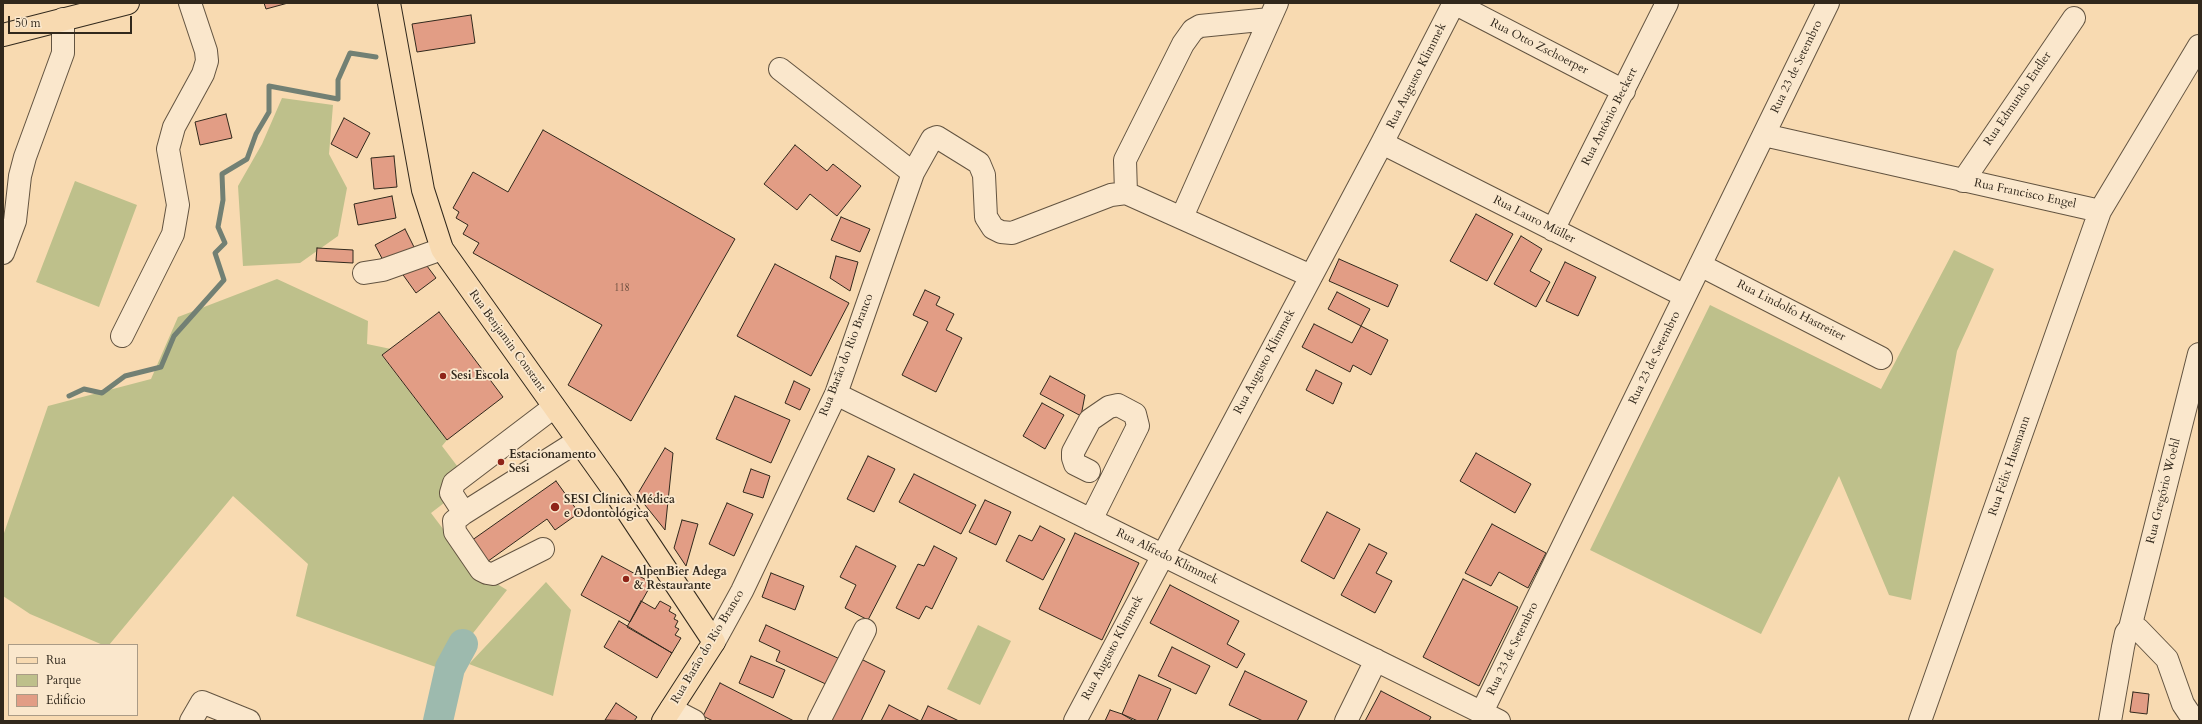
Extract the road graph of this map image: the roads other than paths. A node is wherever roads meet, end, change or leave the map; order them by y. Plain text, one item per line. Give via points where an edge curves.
1 (128, 3) edge
2 (190, 3) edge
3 (390, 3) edge
4 (1454, 3) edge
5 (1667, 3) edge
6 (1828, 3) edge
7 (95, 7) edge
8 (1274, 11) edge
9 (2074, 18) dead end
10 (62, 19) junction
11 (3, 35) edge
12 (2199, 46) edge
13 (780, 69) dead end
14 (1624, 90) junction
15 (1764, 135) junction
16 (1382, 143) junction
17 (913, 173) junction
18 (1963, 181) junction
19 (1126, 194) junction
20 (2100, 211) junction
21 (1182, 217) junction
22 (1553, 230) junction
23 (442, 249) junction
24 (3, 253) edge
25 (1700, 265) junction
26 (364, 273) dead end
27 (1311, 276) junction
28 (1685, 296) junction
29 (122, 336) dead end
30 (2199, 354) edge
31 (1881, 358) dead end
32 (836, 394) junction
33 (554, 407) junction
34 (578, 441) junction
35 (1088, 471) dead end
36 (464, 513) junction
37 (1091, 520) junction
38 (543, 549) dead end
39 (1162, 555) junction
40 (2130, 628) junction
41 (865, 630) dead end
42 (714, 642) junction
43 (1376, 660) junction
44 (667, 715) edge
45 (1490, 717) edge
46 (191, 721) edge
47 (249, 721) edge
48 (694, 721) edge
49 (819, 721) edge
50 (1075, 721) edge
51 (1346, 721) edge
52 (1920, 721) edge
53 (2110, 721) edge
54 (2197, 721) edge

1 - 7 main road
2 - 29 street via 207,61 203,74 174,127 168,149 178,205 173,234
3 - 23 main road, Rua Benjamin Constant via 423,190
4 - 14 street, Rua Otto Zschoerper
4 - 16 street, Rua Augusto Klimmek
5 - 14 street, Rua Antônio Beckert
6 - 15 street, Rua 23 de Setembro
7 - 10 main road
8 - 19 street via 1200,26 1193,30 1183,44 1125,160
8 - 21 street
9 - 18 street, Rua Edmundo Endler
10 - 11 main road
10 - 24 street via 63,53 25,157 20,176 15,221
12 - 20 street
13 - 17 street
14 - 22 street, Rua Antônio Beckert
15 - 18 street, Rua Francisco Engel
15 - 25 street, Rua 23 de Setembro
16 - 22 street, Rua Lauro Müller
16 - 27 street, Rua Augusto Klimmek
17 - 19 street, Rua Barão do Rio Branco via 934,136 972,156 979,163 984,175 986,217 993,228 1001,232 1012,233 1111,194
17 - 32 street, Rua Barão do Rio Branco
18 - 20 street, Rua Francisco Engel
19 - 21 street
20 - 52 street, Rua Félix Hussmann
21 - 27 street
22 - 28 street, Rua Lauro Müller
23 - 26 street via 383,270
23 - 33 main road, Rua Benjamin Constant
25 - 28 street, Rua 23 de Setembro
25 - 31 street, Rua Lindolfo Hastreiter
27 - 39 street, Rua Augusto Klimmek
28 - 45 street, Rua 23 de Setembro
30 - 40 street, Rua Gregório Woehl
32 - 37 street, Rua Alfredo Klimmek
32 - 42 street, Rua Barão do Rio Branco via 742,591
33 - 34 main road, Rua Benjamin Constant
33 - 36 street via 454,483 451,493
34 - 36 street
34 - 42 main road, Rua Benjamin Constant
35 - 37 street via 1075,464 1073,452 1090,420 1109,407 1118,405 1135,414 1138,426
36 - 38 street via 454,521 455,532 481,570 487,573 493,574
37 - 39 street, Rua Alfredo Klimmek
39 - 43 street, Rua Alfredo Klimmek
39 - 50 street, Rua Augusto Klimmek
40 - 53 street, Rua Gregório Woehl via 2126,633
40 - 54 street via 2138,629 2144,634 2167,659 2183,704
41 - 49 street
42 - 44 main road, Rua Barão do Rio Branco
43 - 45 street, Rua Alfredo Klimmek
43 - 51 street
44 - 48 street
46 - 47 street via 202,702

